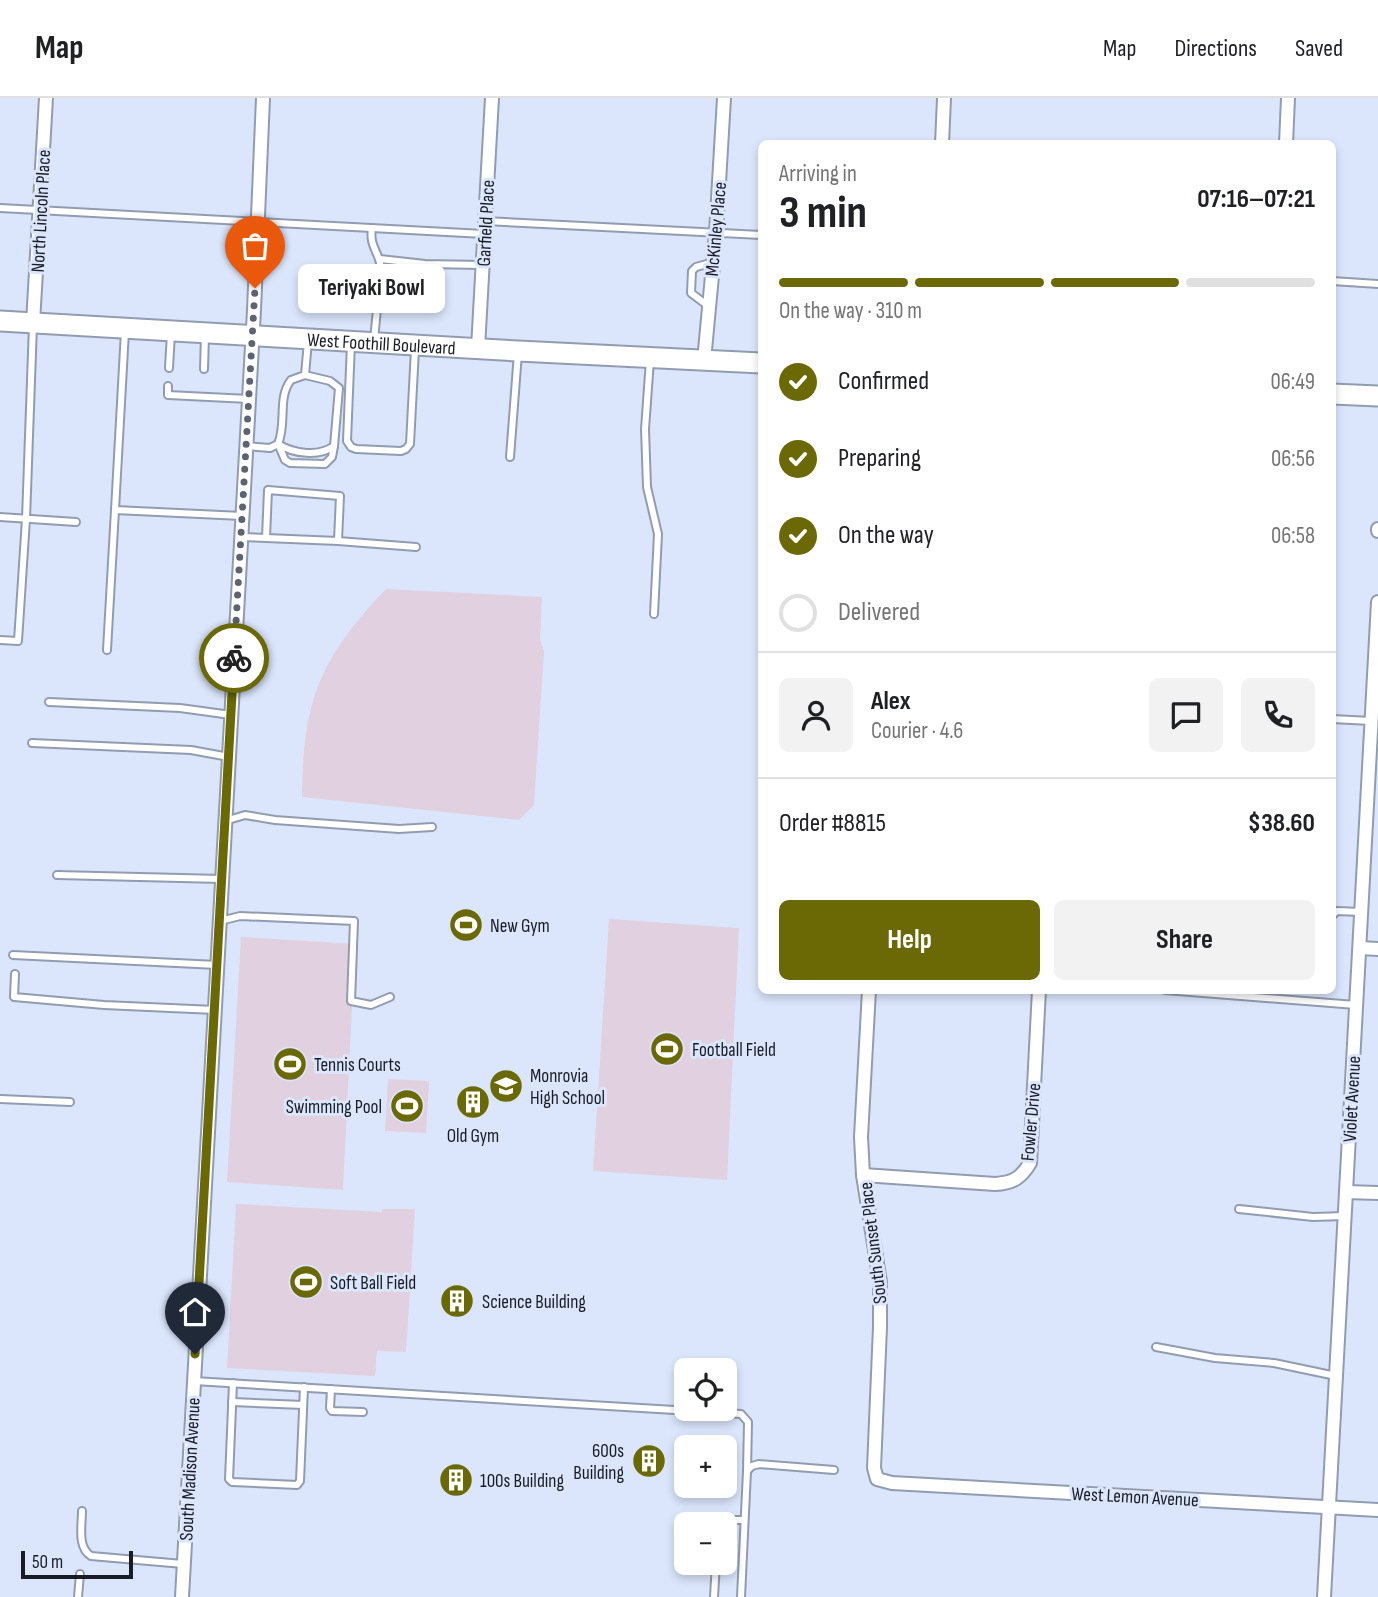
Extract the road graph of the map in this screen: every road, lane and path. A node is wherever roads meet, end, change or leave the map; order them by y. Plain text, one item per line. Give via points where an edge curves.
1 (46, 98) edge
2 (263, 98) edge
3 (492, 98) edge
4 (724, 98) edge
5 (944, 98) edge
6 (1288, 98) edge
7 (942, 140) edge
8 (1286, 140) edge
9 (0, 208) edge
10 (40, 210) junction
11 (257, 222) junction
12 (372, 228) junction
13 (485, 228) junction
14 (716, 233) junction
15 (758, 235) edge
16 (380, 259) junction
17 (713, 262) junction
18 (483, 265) junction
19 (1336, 281) edge
20 (1378, 284) edge
21 (707, 305) junction
22 (0, 321) edge
23 (33, 323) junction
24 (125, 328) junction
25 (171, 331) junction
26 (205, 333) junction
27 (253, 335) junction
28 (308, 339) junction
29 (351, 341) junction
30 (374, 342) junction
31 (415, 344) junction
32 (478, 348) junction
33 (518, 351) junction
34 (650, 358) junction
35 (704, 361) junction
36 (758, 363) edge
37 (169, 368) dead end
38 (204, 369) dead end
39 (305, 375) junction
40 (169, 386) dead end
41 (203, 387) dead end
42 (1336, 394) edge
43 (1378, 396) edge
44 (203, 397) junction
45 (249, 399) junction
46 (278, 444) junction
47 (246, 446) junction
48 (334, 446) junction
49 (510, 457) dead end
50 (115, 510) junction
51 (242, 516) junction
52 (0, 517) edge
53 (26, 519) junction
54 (76, 522) dead end
55 (241, 537) junction
56 (266, 538) junction
57 (338, 541) junction
58 (416, 547) dead end
59 (1378, 601) edge
60 (654, 614) dead end
61 (0, 640) edge
62 (107, 650) dead end
63 (1375, 685) edge
64 (50, 702) dead end
65 (231, 715) junction
66 (1336, 719) edge
67 (1371, 722) junction
68 (32, 743) dead end
69 (229, 757) junction
70 (225, 821) junction
71 (432, 827) dead end
72 (57, 875) dead end
73 (222, 879) junction
74 (1336, 912) edge
75 (1362, 912) junction
76 (220, 921) junction
77 (1360, 948) junction
78 (1378, 949) edge
79 (13, 955) dead end
80 (217, 965) junction
81 (15, 974) dead end
82 (869, 994) edge
83 (1039, 994) edge
84 (1215, 994) edge
85 (390, 998) dead end
86 (1356, 1005) junction
87 (215, 1010) junction
88 (0, 1099) edge
89 (70, 1102) dead end
90 (863, 1175) junction
91 (1346, 1192) junction
92 (1378, 1193) edge
93 (1239, 1209) dead end
94 (1345, 1216) junction
95 (1156, 1348) dead end
96 (1336, 1376) junction
97 (194, 1381) junction
98 (233, 1383) junction
99 (304, 1387) junction
100 (331, 1389) junction
101 (232, 1402) junction
102 (303, 1405) junction
103 (363, 1412) dead end
104 (834, 1470) dead end
105 (747, 1471) junction
106 (892, 1483) joint
107 (1329, 1507) junction
108 (1378, 1510) edge
109 (82, 1511) dead end
110 (737, 1521) edge
111 (744, 1521) junction
112 (183, 1564) junction
113 (80, 1574) dead end
114 (715, 1575) edge
115 (78, 1597) edge
116 (182, 1597) edge
117 (714, 1597) edge
118 (741, 1597) edge
119 (1324, 1597) edge

1 - 10 street, North Lincoln Place
2 - 11 street, South Madison Avenue
3 - 13 street, Garfield Place
4 - 14 street, McKinley Place
5 - 7 street
6 - 8 street
9 - 10 lane
10 - 11 lane
10 - 23 street, North Lincoln Place
11 - 12 lane
11 - 27 street, South Madison Avenue
12 - 13 lane
12 - 16 lane via 370,240
13 - 14 lane
13 - 18 street, Garfield Place
14 - 15 lane
14 - 17 street, McKinley Place
16 - 18 lane
16 - 30 lane
17 - 21 street, McKinley Place
17 - 21 lane via 696,267 691,275 691,293
18 - 32 street, Garfield Place
19 - 20 lane
21 - 35 street, McKinley Place
22 - 23 main road, West Foothill Boulevard
23 - 24 main road, West Foothill Boulevard
23 - 53 lane
24 - 25 main road, West Foothill Boulevard
24 - 50 lane
25 - 26 main road, West Foothill Boulevard
25 - 37 lane
26 - 27 main road, West Foothill Boulevard
26 - 38 lane
27 - 28 main road, West Foothill Boulevard
27 - 45 street, South Madison Avenue
28 - 29 main road, West Foothill Boulevard
28 - 39 lane
29 - 30 main road, West Foothill Boulevard
29 - 31 lane via 347,441 356,449 386,452 410,444
30 - 31 main road, West Foothill Boulevard
31 - 32 main road, West Foothill Boulevard
32 - 33 main road, West Foothill Boulevard
33 - 34 main road, West Foothill Boulevard
33 - 49 lane
34 - 35 main road, West Foothill Boulevard
34 - 60 lane via 647,487 659,534
35 - 36 main road, West Foothill Boulevard
39 - 46 lane via 286,387
39 - 48 lane via 339,388
40 - 44 lane via 168,395
41 - 44 lane
42 - 43 main road
44 - 45 lane
45 - 47 street, South Madison Avenue
46 - 47 lane
46 - 48 lane via 289,451 325,453
46 - 48 lane via 290,463 325,464
47 - 51 street, South Madison Avenue
50 - 51 lane
50 - 62 lane
51 - 55 street, South Madison Avenue
52 - 53 lane
53 - 54 lane
53 - 61 lane via 18,640
55 - 56 lane
55 - 65 street, South Madison Avenue
56 - 57 lane
56 - 57 lane via 268,490 340,496
57 - 58 lane
59 - 63 street, Violet Avenue
63 - 67 street, Violet Avenue
64 - 65 lane
65 - 69 street, South Madison Avenue
66 - 67 lane
67 - 75 street, Violet Avenue
68 - 69 lane via 191,750
69 - 70 street, South Madison Avenue
70 - 71 lane via 245,815 399,829
70 - 73 street, South Madison Avenue
72 - 73 lane
73 - 76 street, South Madison Avenue
74 - 75 lane
75 - 77 street, Violet Avenue
76 - 80 street, South Madison Avenue
76 - 85 lane via 240,916 354,921 351,1001 371,1005
77 - 78 street
77 - 86 street, Violet Avenue
79 - 80 lane
80 - 87 street, South Madison Avenue
81 - 87 lane via 14,997
82 - 90 street, South Sunset Place
83 - 90 street, Fowler Drive via 1030,1163 1023,1175 995,1184
84 - 86 lane
86 - 91 street, Violet Avenue
87 - 97 street, South Madison Avenue
88 - 89 lane
90 - 106 street, South Sunset Place via 880,1282 874,1468 877,1479
91 - 92 street
91 - 94 street, Violet Avenue
93 - 94 lane
94 - 96 street, Violet Avenue
95 - 96 lane
96 - 107 street, Violet Avenue
97 - 98 lane
97 - 112 street, South Madison Avenue
98 - 99 lane
98 - 101 lane
99 - 100 lane
99 - 102 lane
100 - 103 lane via 332,1411
100 - 105 lane via 741,1414 748,1422
101 - 102 lane
101 - 102 lane via 229,1479 297,1485
104 - 105 lane via 759,1464
105 - 111 lane
106 - 107 street, West Lemon Avenue
107 - 108 street, West Lemon Avenue
107 - 119 street, Violet Avenue
109 - 112 lane via 82,1544 91,1556
110 - 111 lane
111 - 118 lane
112 - 116 street, South Madison Avenue
113 - 115 lane
114 - 117 lane

